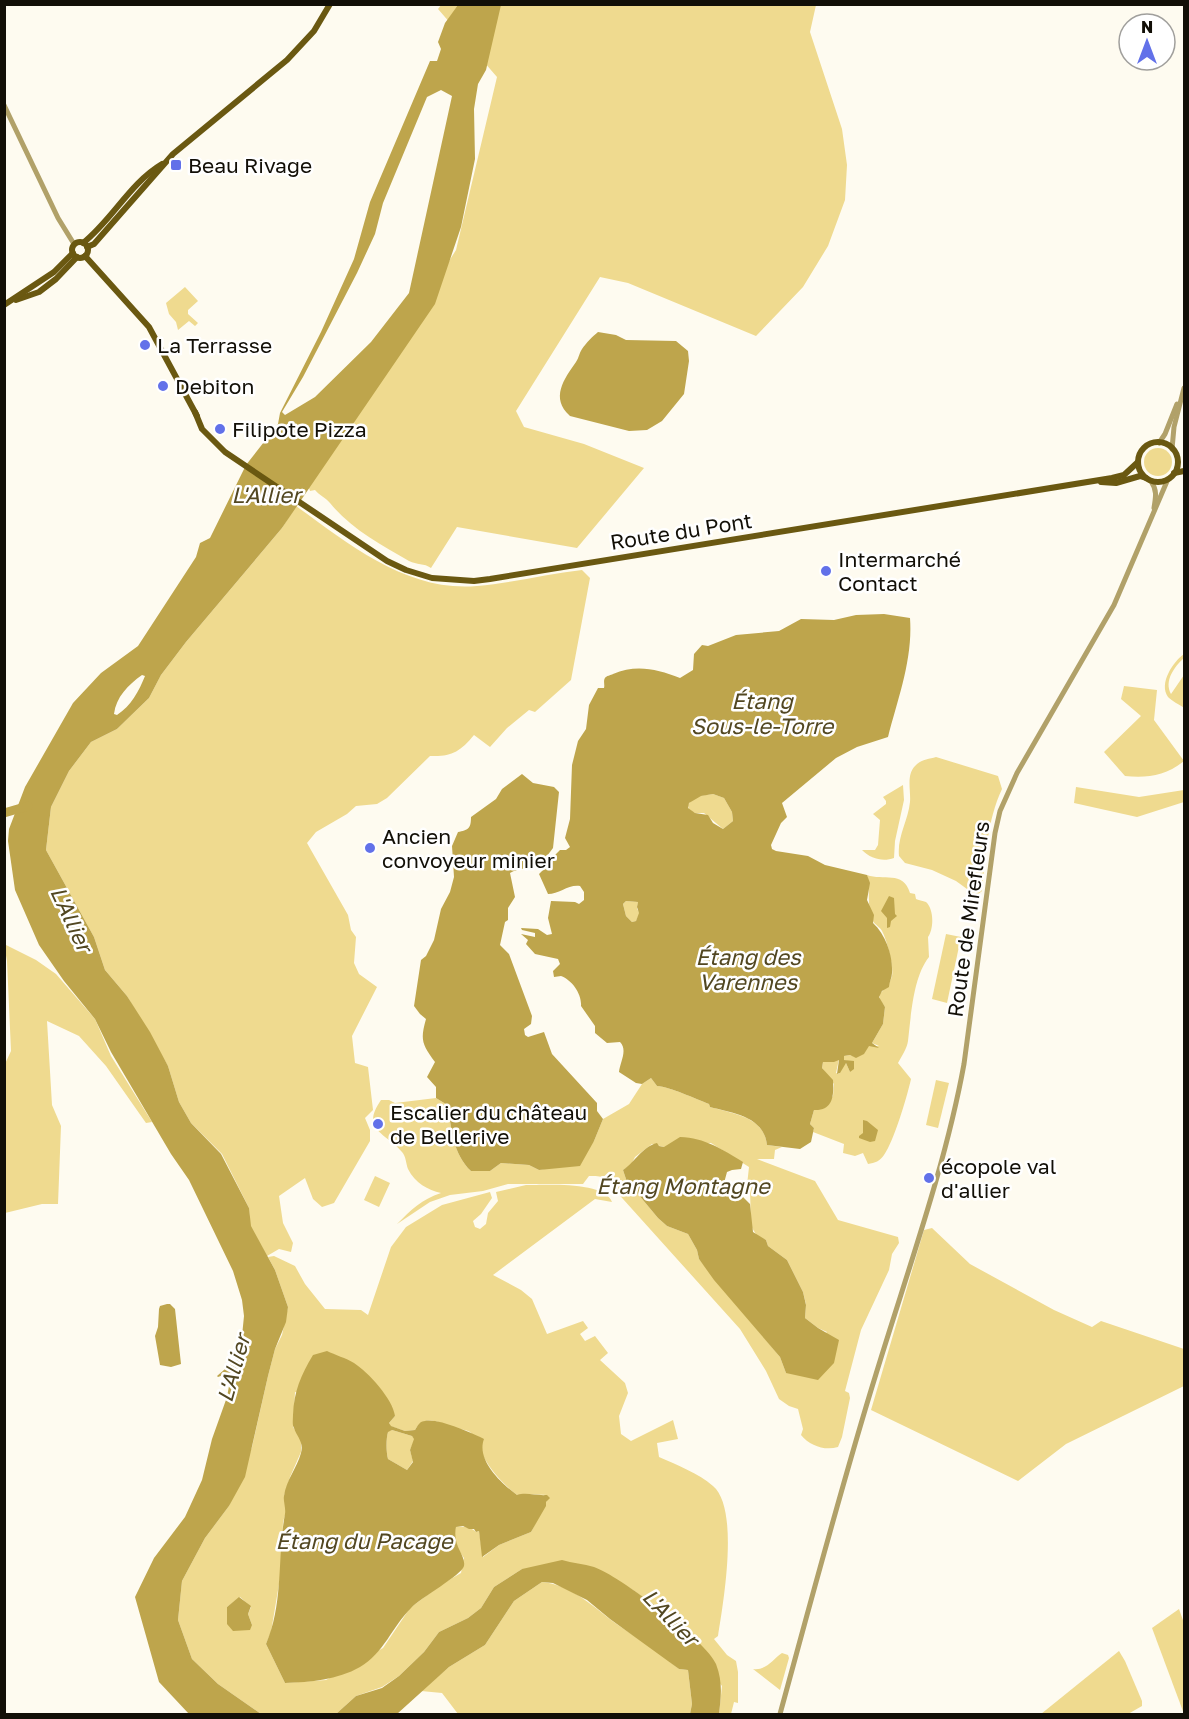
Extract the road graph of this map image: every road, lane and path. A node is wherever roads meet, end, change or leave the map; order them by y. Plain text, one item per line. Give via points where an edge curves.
1 (330, 4) edge
2 (4, 105) edge
3 (74, 244) junction
4 (85, 245) junction
5 (78, 256) junction
6 (7, 304) edge
7 (1185, 387) edge
8 (1159, 443) junction
9 (1172, 449) junction
10 (1177, 458) junction
11 (1138, 462) junction
12 (1185, 464) edge
13 (1185, 471) edge
14 (1174, 473) junction
15 (1148, 479) junction
16 (1168, 479) junction
17 (1079, 482) junction
18 (1152, 515) junction
19 (779, 1714) edge

1 - 4 main road via 314,31 287,60 165,162 150,170
2 - 3 street
3 - 4 main road
3 - 5 main road
4 - 5 main road
5 - 6 main road via 39,292
5 - 17 main road, Route du Pont via 149,327 202,429 225,452 387,561 432,578 474,581
7 - 8 street
7 - 9 street
8 - 9 main road
8 - 11 main road via 1142,450
9 - 10 main road
10 - 12 main road
10 - 14 main road
11 - 15 main road
11 - 17 main road, Route du Pont via 1124,475
13 - 14 main road
14 - 16 main road
15 - 16 main road
15 - 17 main road, Route du Pont
15 - 18 street, Route de Mirefleurs via 1156,488
16 - 18 street, Route de Mirefleurs
18 - 19 street, Route de Mirefleurs via 1114,605 1017,773 1000,811 958,1098

